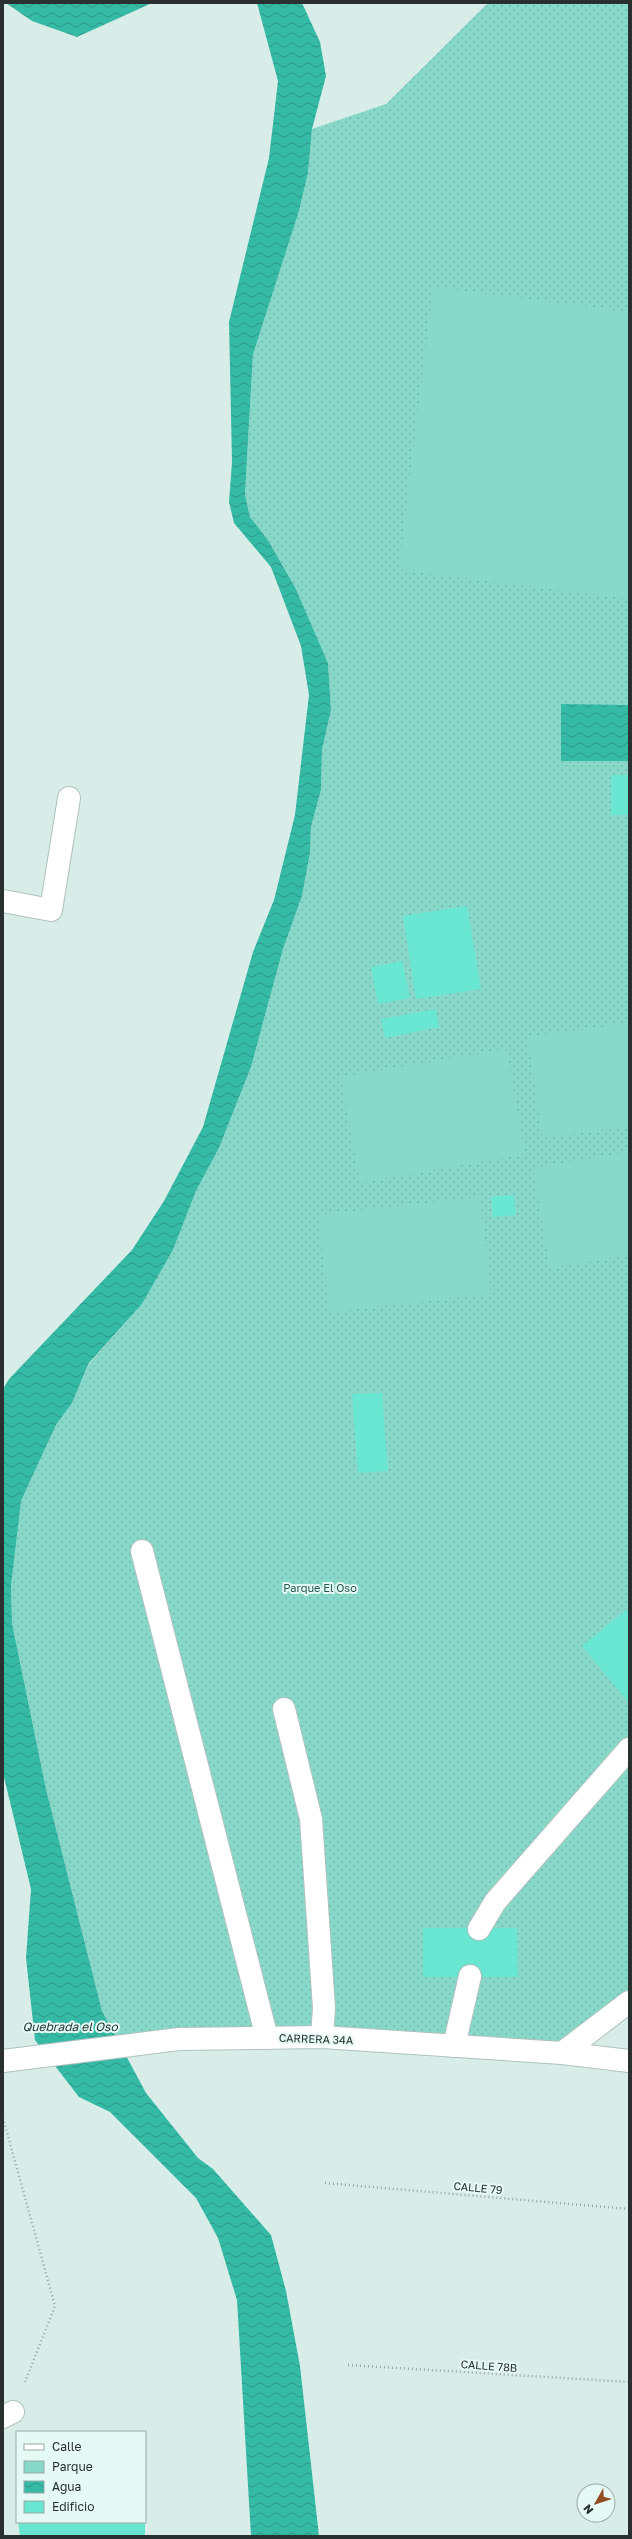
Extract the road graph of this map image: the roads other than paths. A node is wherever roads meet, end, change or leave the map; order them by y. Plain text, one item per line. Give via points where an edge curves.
1 (69, 798) dead end
2 (3, 901) edge
3 (142, 1551) dead end
4 (284, 1709) dead end
5 (629, 1749) edge
6 (479, 1929) dead end
7 (470, 1976) dead end
8 (629, 2002) edge
9 (322, 2037) junction
10 (267, 2038) junction
11 (454, 2046) junction
12 (562, 2053) junction
13 (629, 2060) edge
14 (3, 2061) edge

1 - 2 street via 51,910
3 - 10 street
4 - 9 street via 311,1819 324,2008
5 - 6 street via 495,1902
7 - 11 street
8 - 12 street
9 - 10 street, CARRERA 34A
9 - 11 street, CARRERA 34A
10 - 14 street, CARRERA 34A via 179,2039
11 - 12 street, CARRERA 34A
12 - 13 street, CARRERA 34A

